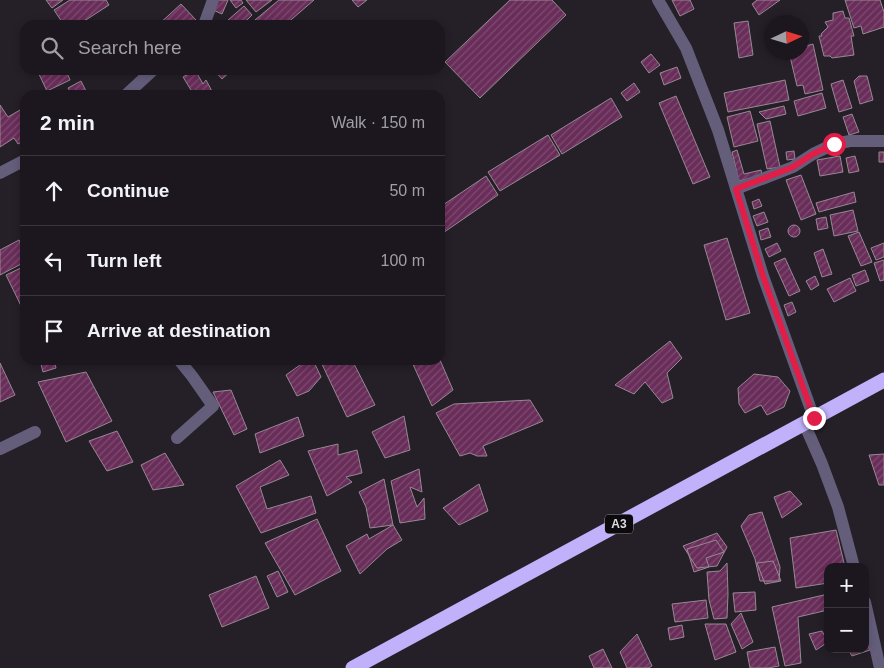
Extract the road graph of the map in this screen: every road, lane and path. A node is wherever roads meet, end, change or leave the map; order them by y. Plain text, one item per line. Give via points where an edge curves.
1 (213, 0) edge
2 (658, 0) edge
3 (206, 20) edge
4 (147, 75) edge
5 (131, 90) edge
6 (884, 141) edge
7 (20, 163) edge
8 (0, 173) edge
9 (736, 189) junction
10 (183, 365) edge
11 (884, 380) edge
12 (809, 421) junction
13 (35, 432) dead end
14 (177, 438) dead end
15 (0, 449) edge
16 (853, 563) edge
17 (866, 608) edge
18 (353, 668) edge
19 (880, 668) edge

1 - 3 street
2 - 9 street via 686,48 718,130
4 - 5 street
6 - 9 street via 834,144 793,167
7 - 8 street
9 - 12 street
10 - 14 street via 213,406
11 - 12 highway, A3
12 - 16 street
12 - 18 highway, A3
13 - 15 street
17 - 19 street

